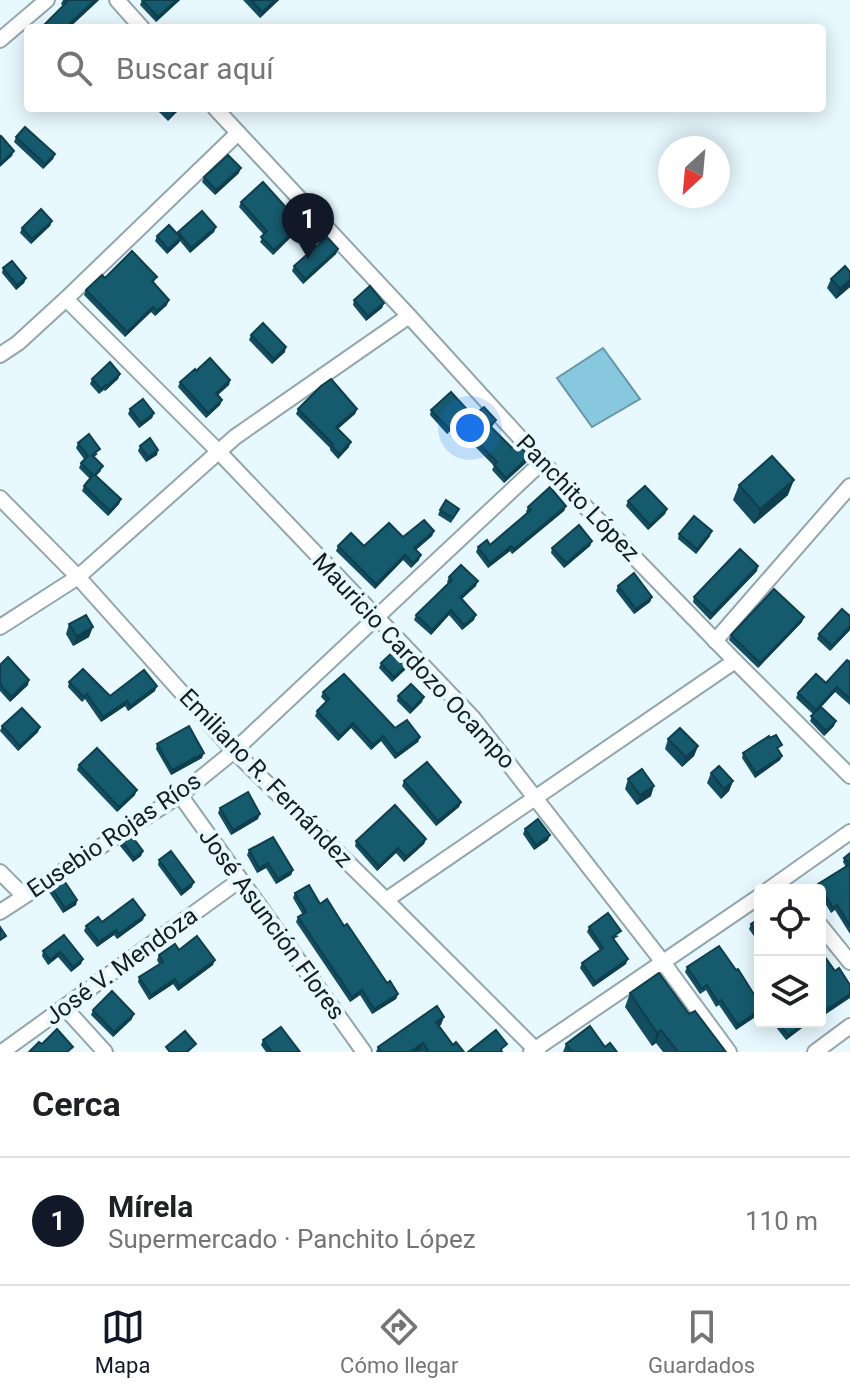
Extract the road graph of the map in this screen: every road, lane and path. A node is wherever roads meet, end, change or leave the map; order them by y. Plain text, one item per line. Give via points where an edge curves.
1 (47, 0) edge
2 (117, 0) edge
3 (138, 24) edge
4 (0, 40) edge
5 (219, 112) edge
6 (238, 133) junction
7 (66, 299) junction
8 (409, 316) junction
9 (0, 355) edge
10 (218, 451) junction
11 (542, 462) junction
12 (850, 486) edge
13 (0, 498) edge
14 (78, 577) junction
15 (376, 618) junction
16 (0, 627) edge
17 (715, 641) junction
18 (735, 661) junction
19 (234, 751) junction
20 (850, 776) edge
21 (180, 795) junction
22 (536, 796) junction
23 (850, 832) edge
24 (0, 872) edge
25 (240, 880) junction
26 (788, 884) edge
27 (24, 896) junction
28 (386, 900) junction
29 (754, 900) edge
30 (0, 912) edge
31 (826, 932) edge
32 (662, 961) junction
33 (850, 962) edge
34 (65, 1008) junction
35 (850, 1026) edge
36 (535, 1051) edge
37 (2, 1052) edge
38 (105, 1052) edge
39 (364, 1052) edge
40 (729, 1052) edge
41 (815, 1052) edge

1 - 4 street
2 - 3 street
5 - 6 street, Panchito López
6 - 7 street
6 - 8 street, Panchito López
7 - 9 street
7 - 10 street, Mauricio Cardozo Ocampo
8 - 10 street
8 - 11 street, Panchito López
10 - 14 street
10 - 15 street, Mauricio Cardozo Ocampo
11 - 15 street, Eusebio Rojas Ríos
11 - 17 street, Panchito López
12 - 17 street
13 - 14 street, Emiliano R. Fernández
14 - 16 street
14 - 19 street, Emiliano R. Fernández
15 - 19 street, Eusebio Rojas Ríos
15 - 22 street, Mauricio Cardozo Ocampo via 473,718
17 - 18 street, Panchito López
18 - 20 street, Panchito López
18 - 22 street
19 - 21 street, Eusebio Rojas Ríos
19 - 28 street, Emiliano R. Fernández
21 - 25 street, José Asunción Flores
21 - 27 street, Eusebio Rojas Ríos
22 - 28 street
22 - 32 street, Mauricio Cardozo Ocampo
23 - 26 street
24 - 27 street
25 - 34 street, José V. Mendoza
25 - 39 street, José Asunción Flores
27 - 30 street, Eusebio Rojas Ríos
28 - 36 street, Emiliano R. Fernández
29 - 32 street
31 - 33 street
32 - 36 street
32 - 40 street, Mauricio Cardozo Ocampo
34 - 37 street, José V. Mendoza
34 - 38 street
35 - 41 street

